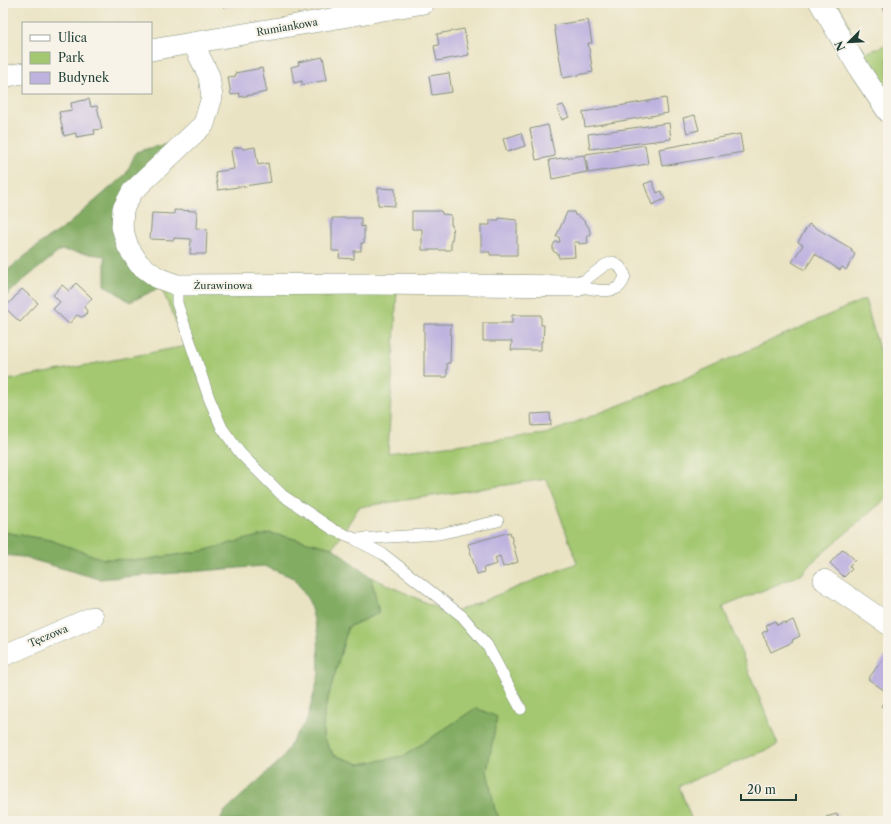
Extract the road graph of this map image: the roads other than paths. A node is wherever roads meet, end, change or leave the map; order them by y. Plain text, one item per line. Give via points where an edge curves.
1 (424, 3) edge
2 (820, 3) edge
3 (193, 43) junction
4 (152, 50) edge
5 (22, 73) edge
6 (3, 76) edge
7 (888, 112) edge
8 (177, 285) junction
9 (577, 286) dead end
10 (498, 521) dead end
11 (356, 540) junction
12 (824, 580) dead end
13 (93, 617) dead end
14 (887, 621) edge
15 (3, 656) edge
16 (521, 709) dead end

1 - 3 street, Rumiankowa
2 - 7 street via 860,72
3 - 4 street, Rumiankowa
3 - 8 street, Żurawinowa via 209,76 212,97 204,124 132,192 123,209 122,227 128,247 139,264 158,278
5 - 6 street
8 - 9 street, Żurawinowa
8 - 11 lane via 177,303 209,398 222,428 240,453 282,495 334,530
10 - 11 lane via 439,534
11 - 16 lane via 383,554 462,616 487,646
12 - 14 street
13 - 15 street, Tęczowa

